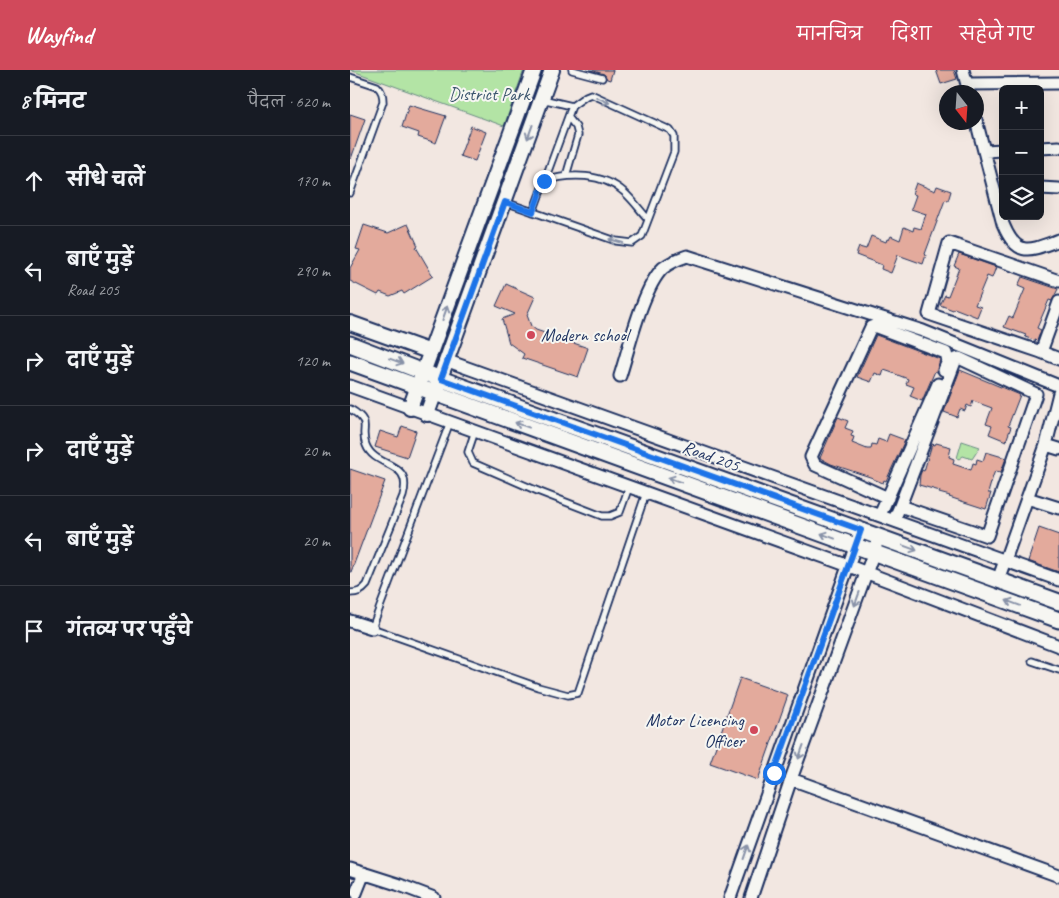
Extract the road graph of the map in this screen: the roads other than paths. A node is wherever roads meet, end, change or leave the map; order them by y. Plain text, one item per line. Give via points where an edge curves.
1 (534, 70) edge
2 (552, 70) edge
3 (572, 70) edge
4 (963, 70) edge
5 (350, 77) edge
6 (602, 78) dead end
7 (1059, 83) edge
8 (967, 85) edge
9 (984, 87) edge
10 (542, 99) junction
11 (572, 106) junction
12 (568, 117) junction
13 (979, 130) edge
14 (1059, 147) edge
15 (1044, 148) edge
16 (999, 150) edge
17 (985, 151) junction
18 (566, 176) junction
19 (544, 181) junction
20 (1044, 188) edge
21 (1059, 189) edge
22 (999, 190) edge
23 (350, 193) edge
24 (505, 202) junction
25 (533, 212) junction
26 (648, 219) junction
27 (1003, 220) edge
28 (1059, 240) edge
29 (1059, 281) edge
30 (1059, 302) edge
31 (350, 323) edge
32 (350, 344) edge
33 (430, 352) junction
34 (1041, 352) junction
35 (1059, 359) edge
36 (448, 361) junction
37 (350, 362) edge
38 (424, 371) junction
39 (620, 376) dead end
40 (441, 379) junction
41 (350, 386) edge
42 (418, 386) junction
43 (1059, 386) edge
44 (1059, 393) edge
45 (436, 394) junction
46 (410, 408) junction
47 (350, 409) edge
48 (427, 414) junction
49 (450, 422) junction
50 (475, 431) junction
51 (1046, 445) junction
52 (1059, 449) edge
53 (629, 487) junction
54 (646, 493) junction
55 (888, 498) junction
56 (1027, 498) junction
57 (900, 506) junction
58 (1059, 508) edge
59 (880, 516) junction
60 (894, 520) junction
61 (861, 530) junction
62 (880, 537) junction
63 (855, 546) junction
64 (874, 552) junction
65 (1006, 560) junction
66 (849, 566) junction
67 (866, 573) junction
68 (998, 580) junction
69 (1059, 580) edge
70 (350, 593) edge
71 (1059, 602) edge
72 (1059, 620) edge
73 (350, 621) edge
74 (372, 628) junction
75 (1059, 646) edge
76 (1032, 661) dead end
77 (1059, 670) edge
78 (791, 779) junction
79 (350, 869) edge
80 (364, 873) junction
81 (1059, 876) edge
82 (354, 898) edge
83 (434, 898) edge
84 (730, 898) edge
85 (751, 898) edge

33 -> 1 street
2 - 10 street
3 - 6 lane
4 - 8 street
5 - 23 lane via 377,86 383,97
7 - 9 street
10 - 11 lane
10 -> 24 street
11 - 12 lane
11 -> 26 lane via 591,94 670,130 674,136 674,152
12 - 18 lane via 578,135
12 - 19 lane
13 - 17 street
14 - 15 street
16 - 17 street
17 - 22 street
18 - 19 lane
18 - 26 lane via 594,178 616,186
19 - 25 lane
20 - 21 street
24 - 25 lane
24 - 36 street
26 -> 25 lane via 642,236 626,243
27 - 28 street via 1013,244 1019,247 1030,249
29 - 34 street via 949,243 929,314
30 - 34 street
31 - 33 street
32 -> 38 main road, Road 205
33 - 38 street
34 - 35 street
36 - 40 street
36 - 59 street
37 - 42 main road, Road 205
38 - 40 main road, Road 205
38 - 42 street
39 - 43 street via 648,290 672,261 687,256 923,331
40 - 45 street
40 - 61 main road, Road 205
41 - 46 street
42 - 45 main road, Road 205
42 - 46 street
44 - 51 street
45 - 48 street
63 -> 45 main road, Road 205
46 - 48 street
47 - 70 lane via 363,420 368,450 399,470 406,485 367,585 363,590
48 - 49 street
49 - 50 street
49 - 74 lane
50 - 53 street
50 - 53 lane via 468,452 473,463 602,516 620,512
51 - 52 street
51 - 56 street
53 - 54 street
54 - 66 street
54 - 74 lane via 578,693 568,695 538,686
55 - 55 street via 948,356 870,327 811,457 815,465
55 - 59 street
56 - 58 street
56 - 65 street
57 - 57 street via 987,536 1036,394 956,359
57 - 60 street
59 - 60 street
60 - 65 street
61 - 62 main road, Road 205
61 - 63 street
62 - 64 street
62 -> 68 main road, Road 205
63 - 64 main road, Road 205
63 - 66 street
64 - 67 street
72 -> 64 main road, Road 205
65 - 68 street
65 - 69 street
66 - 67 street
84 -> 66 street
67 - 75 street
67 -> 78 street
68 - 71 main road, Road 205
73 - 74 street
76 - 77 lane
78 - 81 street
78 - 85 street
79 - 80 street
80 - 82 street
80 - 83 street

